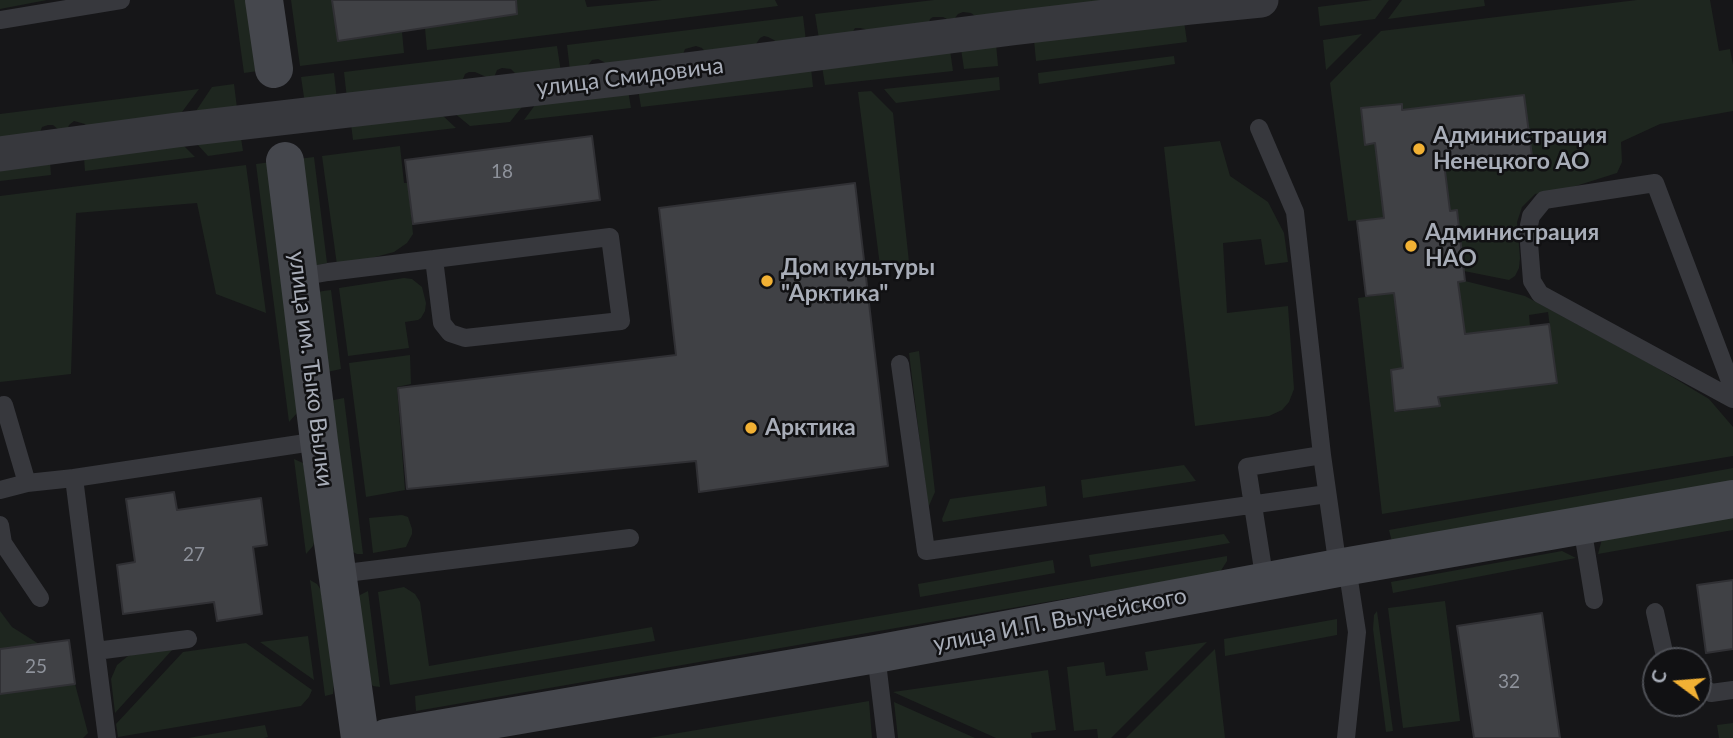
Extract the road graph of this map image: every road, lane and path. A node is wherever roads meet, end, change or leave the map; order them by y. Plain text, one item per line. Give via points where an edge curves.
1 (121, 0) edge
2 (264, 0) edge
3 (1261, 0) edge
4 (0, 20) edge
5 (274, 69) joint
6 (280, 118) junction
7 (1259, 128) dead end
8 (0, 154) edge
9 (285, 160) joint
10 (434, 259) junction
11 (300, 277) junction
12 (900, 364) dead end
13 (1733, 389) edge
14 (1733, 399) edge
15 (4, 405) dead end
16 (319, 441) junction
17 (1322, 455) junction
18 (74, 478) junction
19 (27, 483) junction
20 (0, 491) edge
21 (1327, 494) junction
22 (1733, 499) edge
23 (1253, 505) junction
24 (0, 525) edge
25 (1582, 526) junction
26 (630, 538) dead end
27 (1342, 568) junction
28 (338, 574) junction
29 (1265, 582) junction
30 (40, 598) dead end
31 (1594, 600) dead end
32 (1655, 612) dead end
33 (188, 639) dead end
34 (1663, 647) edge
35 (96, 651) junction
36 (876, 654) junction
37 (1733, 690) edge
38 (1712, 693) edge
39 (107, 738) edge
40 (360, 738) edge
41 (386, 738) edge
42 (886, 738) edge
43 (1346, 738) edge

1 - 4 lane
2 - 5 main road, улица им. Тыко Вылки
3 - 6 street, улица Смидовича
5 - 6 street, улица им. Тыко Вылки
6 - 8 street, улица Смидовича
6 - 9 street, улица им. Тыко Вылки
7 - 17 lane via 1295,212
9 - 11 main road, улица им. Тыко Вылки
10 - 10 lane via 610,237 621,321 465,338 450,333 442,323
10 - 11 lane
11 - 16 main road, улица им. Тыко Вылки
12 - 23 lane via 926,551
13 - 14 lane via 1656,183 1544,200 1531,216 1528,230 1532,281 1539,294
15 - 19 lane
16 - 18 lane
16 - 28 main road, улица им. Тыко Вылки
17 - 21 lane
17 - 23 lane via 1247,467
18 - 19 lane
18 - 35 lane
19 - 20 lane
21 - 23 lane
21 - 27 lane
22 - 25 main road, улица И.П. Выучейского
23 - 29 lane
24 - 30 lane via 3,543
25 - 27 main road, улица И.П. Выучейского
25 - 31 lane
26 - 28 lane
27 - 29 main road, улица И.П. Выучейского
27 - 43 lane via 1357,632
28 - 40 main road, улица им. Тыко Вылки
29 - 36 main road, улица И.П. Выучейского
32 - 34 lane
33 - 35 lane
35 - 39 lane
36 - 41 main road, улица И.П. Выучейского
36 - 42 lane
37 - 38 lane

